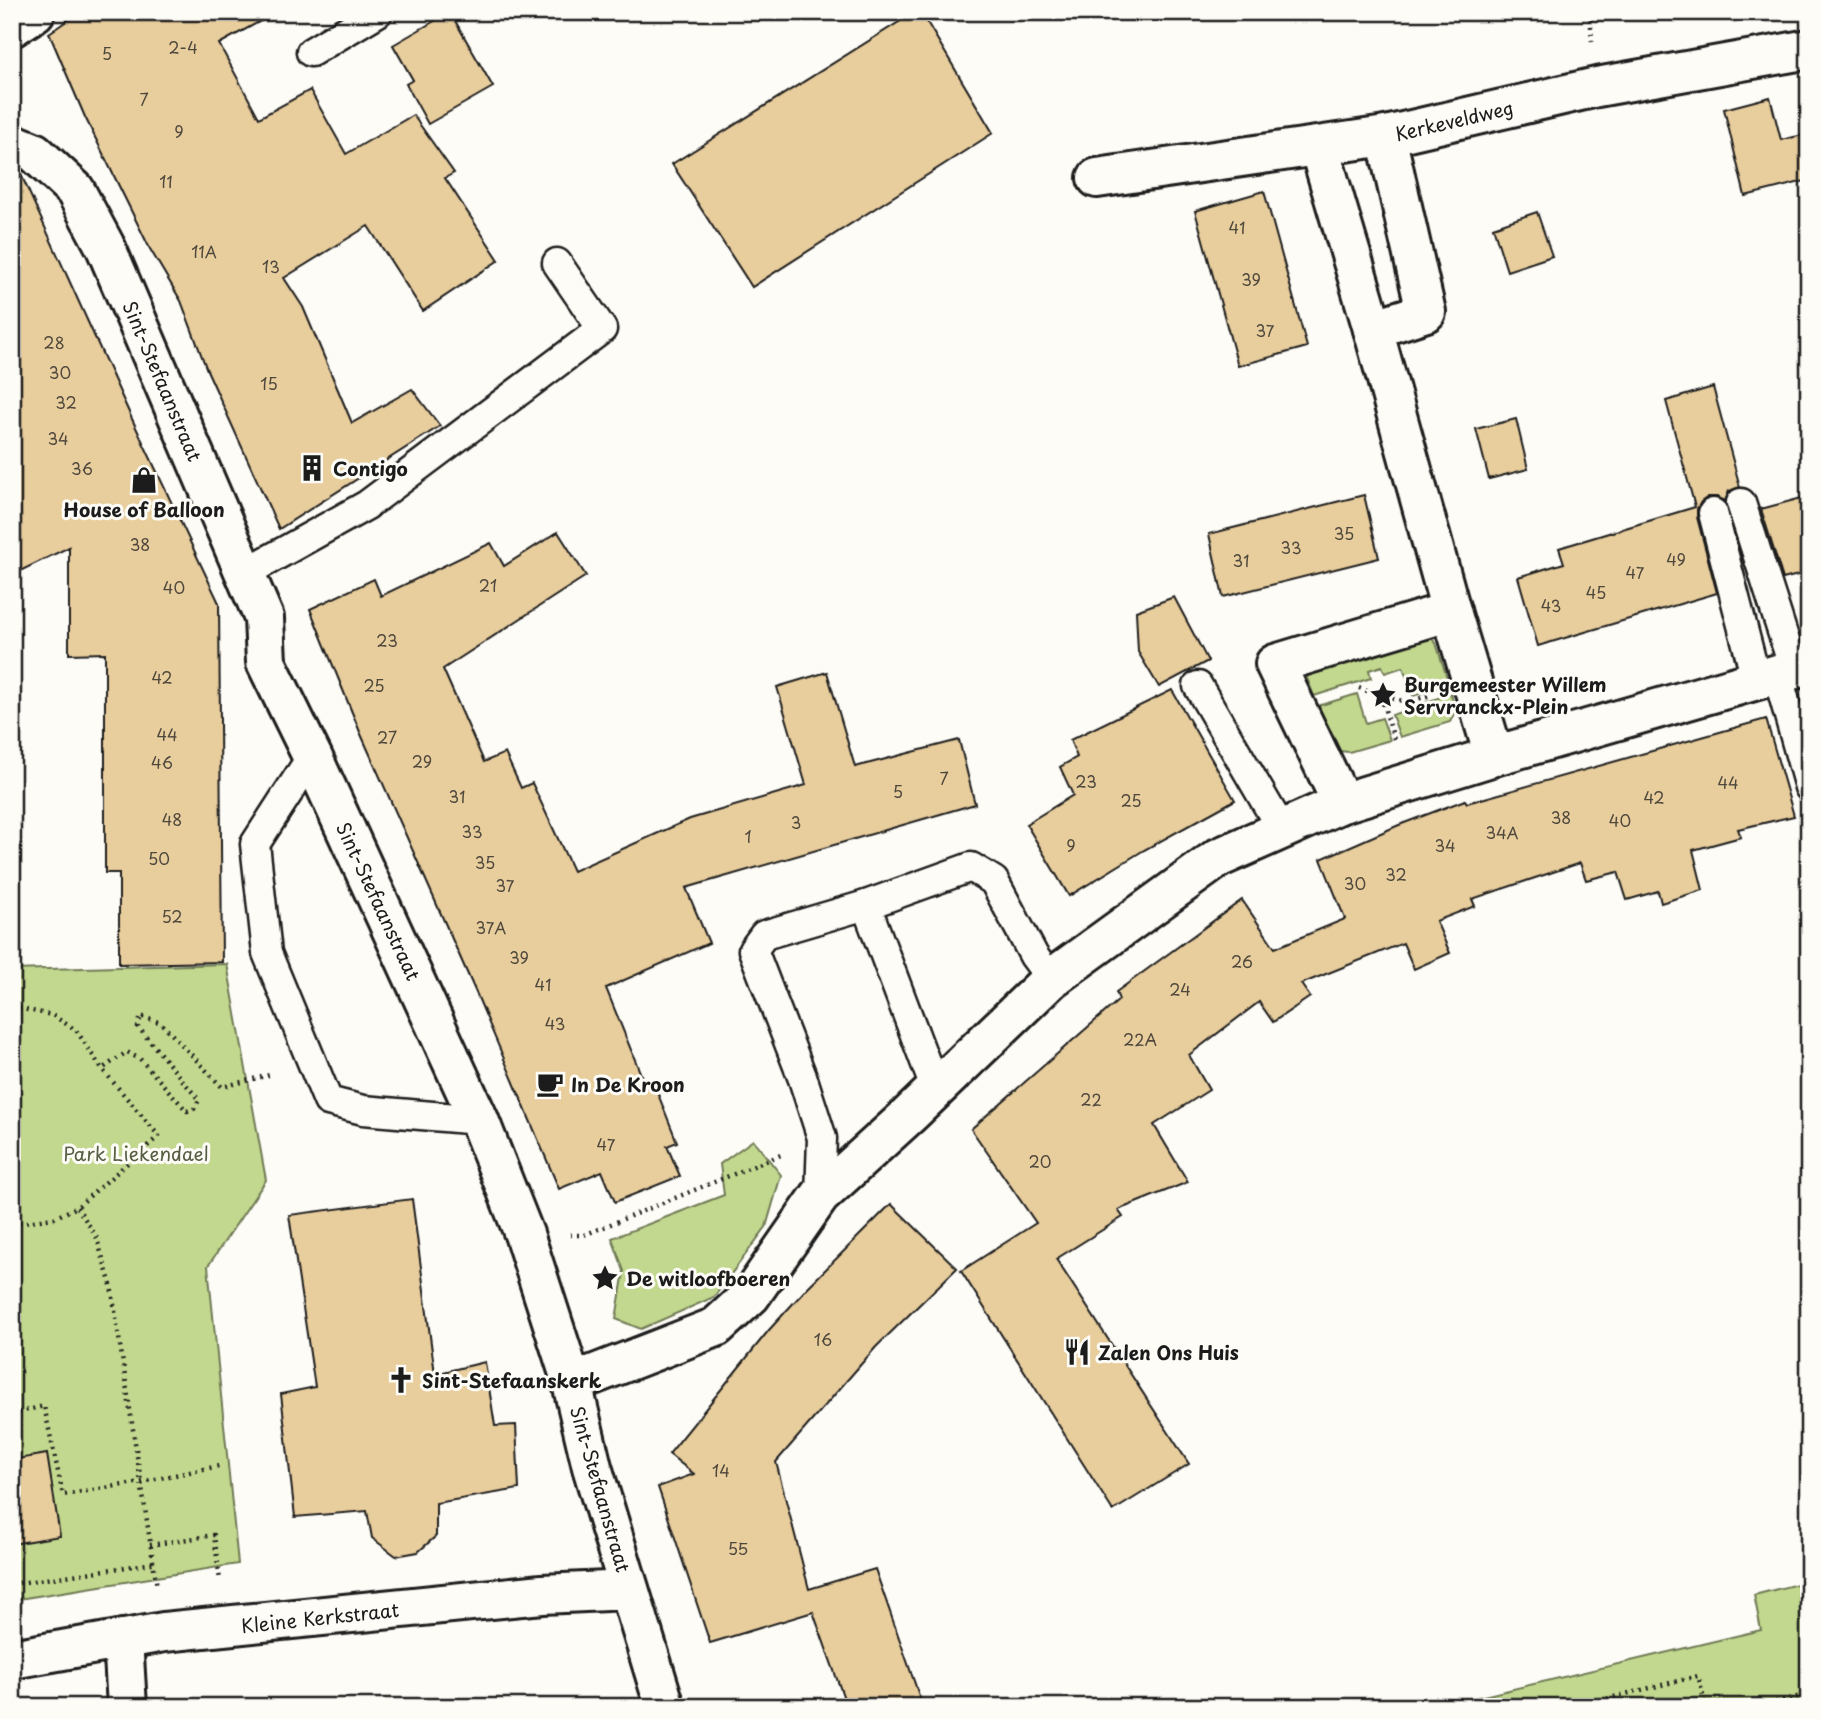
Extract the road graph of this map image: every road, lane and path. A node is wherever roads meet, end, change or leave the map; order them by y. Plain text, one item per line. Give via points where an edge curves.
1 (35, 12) edge
2 (363, 16) edge
3 (12, 27) edge
4 (1809, 49) edge
5 (311, 52) dead end
6 (1386, 136) junction
7 (12, 143) edge
8 (1319, 147) junction
9 (1097, 178) dead end
10 (557, 263) dead end
11 (1373, 328) junction
12 (1741, 503) dead end
13 (1713, 513) dead end
14 (245, 573) junction
15 (1451, 611) junction
16 (1784, 672) edge
17 (1198, 685) dead end
18 (1494, 756) junction
19 (312, 757) junction
20 (1809, 787) edge
21 (1342, 803) junction
22 (1282, 830) junction
23 (866, 905) junction
24 (1051, 979) junction
25 (12, 1007) edge
26 (314, 1063) junction
27 (102, 1069) junction
28 (935, 1087) junction
29 (479, 1121) junction
30 (822, 1138) junction
31 (820, 1196) junction
32 (77, 1207) junction
33 (12, 1224) edge
34 (524, 1234) junction
35 (572, 1383) junction
36 (12, 1414) edge
37 (219, 1466) dead end
38 (141, 1482) junction
39 (150, 1545) junction
40 (153, 1563) junction
41 (12, 1584) edge
42 (629, 1590) junction
43 (225, 1626) junction
44 (164, 1632) junction
45 (123, 1639) junction
46 (12, 1659) edge
47 (1807, 1694) edge
48 (127, 1707) edge
49 (665, 1707) edge
50 (1573, 1707) edge
51 (1706, 1707) edge
52 (1755, 1707) edge
53 (1808, 1707) edge

1 - 3 street
2 - 5 lane
4 - 6 street, Kerkeveldweg via 1597,87
6 - 8 street, Kerkeveldweg
6 - 11 street via 1426,312
7 - 14 street, Sint-Stefaanstraat via 34,152 75,190 106,248
8 - 9 street, Kerkeveldweg
8 - 11 street
10 - 14 lane via 601,330 367,505
11 - 15 street
12 - 16 lane
13 - 16 lane
14 - 19 street, Sint-Stefaanstraat via 264,618 266,662
15 - 18 street
15 - 21 street via 1275,664
16 - 18 street
16 - 20 lane
17 - 22 lane
18 - 21 street
19 - 26 lane via 255,844 267,953
19 - 29 street, Sint-Stefaanstraat
21 - 22 street
22 - 24 street via 1218,858
23 - 24 lane via 971,867 994,881
23 - 28 lane
23 - 30 lane via 764,935 752,950
24 - 28 street
25 - 27 path via 52,1015 76,1030
26 - 27 path via 222,1087 160,1023 141,1016 138,1027 199,1100 194,1109 187,1111 140,1059 127,1052
26 - 29 lane via 328,1101 363,1110
27 - 32 path via 159,1136
28 - 31 street
29 - 34 street, Sint-Stefaanstraat
30 - 31 lane
30 - 34 path via 584,1235
31 - 35 street via 751,1295 716,1327
32 - 33 path via 54,1218
32 - 38 path via 96,1236 111,1285
34 - 35 street, Sint-Stefaanstraat
35 - 42 street, Sint-Stefaanstraat
36 - 38 path via 44,1406 63,1495
37 - 38 path
38 - 39 path
39 - 40 path
39 - 43 path via 214,1535
40 - 41 path
40 - 44 path
42 - 43 street, Kleine Kerkstraat via 542,1594
42 - 49 street, Sint-Stefaanstraat
43 - 44 street, Kleine Kerkstraat
44 - 45 street, Kleine Kerkstraat
45 - 46 street, Kleine Kerkstraat
45 - 48 street
47 - 52 path
47 - 53 path
50 - 51 path via 1698,1676

